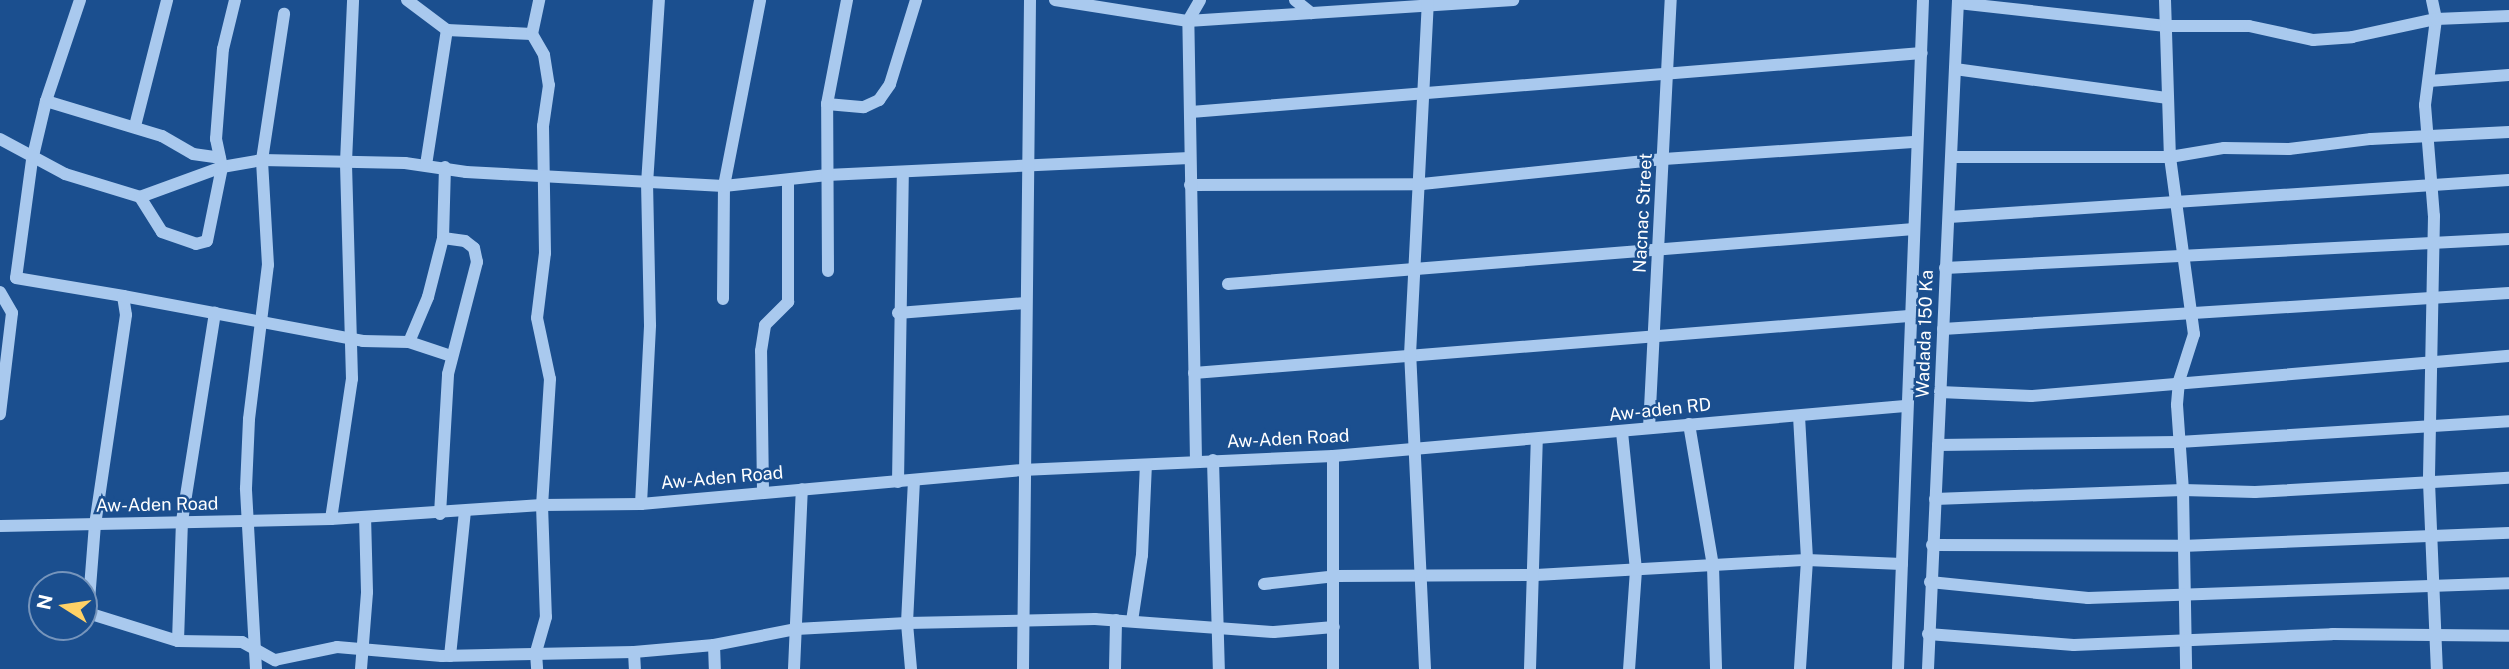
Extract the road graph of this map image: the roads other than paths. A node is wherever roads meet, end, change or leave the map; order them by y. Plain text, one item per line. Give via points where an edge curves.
1 (80, 0) edge
2 (167, 0) edge
3 (235, 0) edge
4 (353, 0) edge
5 (409, 0) edge
6 (539, 0) edge
7 (659, 0) edge
8 (760, 0) edge
9 (847, 0) edge
10 (916, 0) edge
11 (1030, 0) edge
12 (1055, 0) edge
13 (1200, 0) edge
14 (1295, 0) edge
15 (1513, 0) edge
16 (1671, 0) edge
17 (1923, 0) edge
18 (2165, 0) edge
19 (2432, 0) edge
20 (1958, 2) edge
21 (1428, 3) edge
22 (1311, 13) junction
23 (284, 14) dead end
24 (2509, 16) edge
25 (2437, 19) junction
26 (1188, 21) junction
27 (2166, 26) junction
28 (447, 30) junction
29 (532, 34) junction
30 (1922, 53) junction
31 (1955, 69) junction
32 (1668, 74) junction
33 (2509, 75) edge
34 (2429, 81) junction
35 (1425, 95) junction
36 (2166, 98) junction
37 (46, 102) junction
38 (827, 104) junction
39 (1191, 112) junction
40 (135, 126) junction
41 (2509, 132) edge
42 (0, 139) edge
43 (2428, 139) junction
44 (1916, 142) junction
45 (1952, 157) junction
46 (2170, 157) junction
47 (1190, 158) junction
48 (1664, 159) junction
49 (32, 160) junction
50 (262, 160) junction
51 (346, 162) junction
52 (221, 163) junction
53 (1028, 165) junction
54 (426, 166) junction
55 (444, 167) junction
56 (903, 173) junction
57 (827, 176) junction
58 (542, 177) junction
59 (788, 180) junction
60 (2509, 180) edge
61 (647, 184) junction
62 (1422, 184) junction
63 (2432, 184) junction
64 (1190, 185) junction
65 (724, 186) junction
66 (140, 197) junction
67 (2176, 202) junction
68 (1949, 217) junction
69 (1914, 229) junction
70 (443, 238) junction
71 (2509, 239) edge
72 (2432, 246) junction
73 (1659, 248) junction
74 (2186, 254) junction
75 (1418, 268) junction
76 (1945, 268) junction
77 (828, 271) dead end
78 (1228, 284) dead end
79 (0, 292) edge
80 (2509, 293) edge
81 (123, 296) junction
82 (723, 299) dead end
83 (2432, 299) junction
84 (1027, 303) junction
85 (2192, 310) junction
86 (215, 313) junction
87 (898, 313) junction
88 (1909, 316) junction
89 (261, 321) junction
90 (1943, 329) junction
91 (1653, 336) junction
92 (351, 338) junction
93 (409, 342) junction
94 (1410, 355) junction
95 (451, 356) junction
96 (2509, 356) edge
97 (2431, 362) junction
98 (1194, 373) junction
99 (2179, 381) junction
100 (1940, 392) junction
101 (1905, 406) junction
102 (0, 414) edge
103 (1799, 416) junction
104 (2509, 421) edge
105 (1689, 424) junction
106 (2431, 425) junction
107 (1650, 428) junction
108 (1622, 432) junction
109 (1537, 439) junction
110 (2179, 442) junction
111 (1938, 445) junction
112 (1418, 449) junction
113 (1333, 456) junction
114 (1213, 460) junction
115 (1196, 461) junction
116 (1146, 465) junction
117 (1023, 471) junction
118 (2509, 478) edge
119 (914, 481) junction
120 (898, 482) junction
121 (2429, 482) junction
122 (802, 489) junction
123 (2183, 490) junction
124 (763, 491) junction
125 (1935, 499) junction
126 (641, 504) junction
127 (542, 505) junction
128 (465, 512) junction
129 (440, 514) junction
130 (365, 517) junction
131 (331, 519) junction
132 (182, 521) junction
133 (249, 521) junction
134 (95, 524) junction
135 (0, 526) edge
136 (2509, 533) edge
137 (2431, 536) junction
138 (1932, 545) junction
139 (2182, 546) junction
140 (1807, 560) junction
141 (1902, 564) junction
142 (1713, 566) junction
143 (1636, 570) junction
144 (1536, 575) junction
145 (1335, 576) junction
146 (1423, 578) junction
147 (1930, 582) junction
148 (2509, 583) edge
149 (1264, 584) dead end
150 (2433, 584) junction
151 (2181, 594) junction
152 (1025, 620) junction
153 (1116, 620) junction
154 (1132, 621) junction
155 (907, 623) junction
156 (1220, 626) junction
157 (1334, 627) junction
158 (796, 629) junction
159 (1928, 634) junction
160 (2509, 636) edge
161 (2435, 637) junction
162 (178, 641) junction
163 (2184, 641) junction
164 (714, 645) junction
165 (363, 648) junction
166 (256, 652) junction
167 (634, 652) junction
168 (536, 653) junction
169 (453, 656) junction
170 (256, 669) edge
171 (361, 669) edge
172 (458, 669) edge
173 (537, 669) edge
174 (635, 669) edge
175 (715, 669) edge
176 (794, 669) edge
177 (911, 669) edge
178 (1023, 669) edge
179 (1115, 669) edge
180 (1219, 669) edge
181 (1333, 669) edge
182 (1425, 669) edge
183 (1530, 669) edge
184 (1629, 669) edge
185 (1716, 669) edge
186 (1800, 669) edge
187 (1898, 669) edge
188 (1928, 669) edge
189 (2186, 669) edge
190 (2437, 669) edge

1 - 37 street
2 - 40 street
3 - 52 street via 223,49 216,139
4 - 51 street
5 - 28 street via 426,18
6 - 29 street
7 - 61 street
8 - 65 street
9 - 38 street
10 - 38 street via 890,84 879,100 864,107
11 - 53 street
12 - 26 street
13 - 26 street
14 - 22 street
15 - 21 street
16 - 32 street, Nacnac Street
17 - 30 street, Wadada 150 Ka
18 - 27 street
19 - 25 street
20 - 27 street
20 - 31 street, Wadada 150 Ka
21 - 22 street
21 - 35 street
22 - 26 street
23 - 50 street
24 - 25 street
25 - 27 street via 2352,37 2313,40 2249,26
25 - 34 street
26 - 39 street
27 - 36 street
28 - 29 street
28 - 54 street
29 - 58 street via 544,55 549,85
30 - 32 street
30 - 44 street, Wadada 150 Ka
31 - 36 street
31 - 45 street, Wadada 150 Ka
32 - 35 street
32 - 48 street, Nacnac Street
33 - 34 street
34 - 43 street via 2425,105
35 - 39 street
35 - 62 street
36 - 46 street
37 - 40 street
37 - 49 street
38 - 57 street
39 - 47 street
40 - 52 street
41 - 43 street
42 - 49 street
43 - 46 street via 2371,138 2289,149 2224,148
43 - 63 street
44 - 48 street
44 - 69 street, Wadada 150 Ka
45 - 46 street
45 - 68 street, Wadada 150 Ka
46 - 67 street
47 - 53 street
47 - 64 street
48 - 62 street
48 - 73 street, Nacnac Street
49 - 66 street
49 - 81 street via 16,278
50 - 51 street
50 - 52 street
50 - 89 street via 268,265
51 - 54 street
51 - 92 street
52 - 66 street
52 - 66 street via 207,241 196,244 162,232
53 - 56 street
53 - 84 street
54 - 55 street
55 - 58 street
55 - 70 street
56 - 57 street
56 - 87 street
57 - 59 street
57 - 77 street
58 - 61 street
58 - 127 street via 545,253 537,318 550,379
59 - 65 street
59 - 124 street via 788,302 765,325 761,351
60 - 63 street
61 - 65 street
61 - 126 street via 650,325
62 - 64 street
62 - 75 street
63 - 67 street
63 - 72 street
64 - 98 street
65 - 82 street
67 - 68 street
67 - 74 street
68 - 76 street, Wadada 150 Ka
69 - 73 street
69 - 88 street, Wadada 150 Ka
70 - 93 street via 428,297
70 - 95 street via 465,241 474,248 477,262
71 - 72 street
72 - 74 street
72 - 83 street
73 - 75 street
73 - 91 street, Nacnac Street
74 - 76 street
74 - 85 street
75 - 78 street
75 - 94 street
76 - 90 street, Wadada 150 Ka
79 - 102 street via 12,313
80 - 83 street
81 - 86 street
81 - 134 street via 126,315
83 - 85 street
83 - 97 street
84 - 87 street
84 - 117 street
85 - 90 street
85 - 99 street via 2194,334
86 - 89 street
86 - 132 street
87 - 120 street
88 - 91 street
88 - 101 street, Wadada 150 Ka
89 - 92 street
89 - 133 street via 249,419
90 - 100 street, Wadada 150 Ka
91 - 94 street
91 - 107 street, Nacnac Street
92 - 93 street
92 - 131 street via 352,379
93 - 95 street
94 - 98 street
94 - 112 street
95 - 129 street
96 - 97 street
97 - 99 street
97 - 106 street
98 - 115 street
99 - 100 street via 2031,396
99 - 110 street
100 - 111 street, Wadada 150 Ka
101 - 103 street, Aw-aden RD
101 - 141 street, Wadada 150 Ka
103 - 105 street, Aw-aden RD
103 - 140 street
104 - 106 street
105 - 107 street, Aw-aden RD
105 - 142 street
106 - 110 street
106 - 121 street
107 - 108 street, Aw-aden RD
108 - 109 street, Aw-aden RD
108 - 143 street
109 - 112 street, Aw-aden RD
109 - 144 street
110 - 111 street
110 - 123 street
111 - 125 street, Wadada 150 Ka
112 - 113 street, Aw-Aden Road
112 - 146 street
113 - 114 street, Aw-Aden Road
113 - 145 street
114 - 115 street, Aw-Aden Road
114 - 156 street
115 - 116 street, Aw-Aden Road
116 - 117 street, Aw-Aden Road
116 - 154 street via 1142,555
117 - 119 street, Aw-Aden Road
117 - 152 street
118 - 121 street
119 - 120 street, Aw-Aden Road
119 - 155 street
120 - 122 street, Aw-Aden Road
121 - 123 street via 2255,492
121 - 137 street
122 - 124 street, Aw-Aden Road
122 - 158 street
123 - 125 street
123 - 139 street
124 - 126 street, Aw-Aden Road
125 - 138 street, Wadada 150 Ka
126 - 127 street, Aw-Aden Road
127 - 128 street, Aw-Aden Road
127 - 168 street via 546,617
128 - 129 street, Aw-Aden Road
128 - 169 street
129 - 130 street, Aw-Aden Road
130 - 131 street, Aw-Aden Road
130 - 165 street
131 - 133 street, Aw-Aden Road
132 - 133 street, Aw-Aden Road
132 - 134 street, Aw-Aden Road
132 - 162 street
133 - 166 street
134 - 135 street, Aw-Aden Road
134 - 162 street via 88,613
136 - 137 street
137 - 139 street
137 - 150 street
138 - 139 street
138 - 147 street, Wadada 150 Ka
139 - 151 street
140 - 141 street
140 - 142 street
140 - 186 street
141 - 187 street, Wadada 150 Ka
142 - 143 street
142 - 185 street
143 - 144 street
143 - 184 street
144 - 146 street
144 - 183 street
145 - 146 street
145 - 149 street
145 - 157 street
146 - 182 street
147 - 151 street via 2088,598
147 - 159 street, Wadada 150 Ka
148 - 150 street
150 - 151 street
150 - 161 street
151 - 163 street
152 - 153 street
152 - 155 street
152 - 178 street
153 - 154 street
153 - 179 street
154 - 156 street
155 - 158 street
155 - 177 street
156 - 157 street via 1273,632
156 - 180 street
157 - 181 street
158 - 164 street
158 - 176 street
159 - 163 street via 2074,645
159 - 188 street, Wadada 150 Ka
160 - 161 street
161 - 163 street via 2332,634
161 - 190 street
162 - 166 street via 242,642
163 - 189 street
164 - 167 street
164 - 175 street
165 - 166 street via 323,648 275,660
165 - 169 street
165 - 171 street
166 - 170 street
167 - 168 street
167 - 174 street
168 - 169 street
168 - 173 street
169 - 172 street

